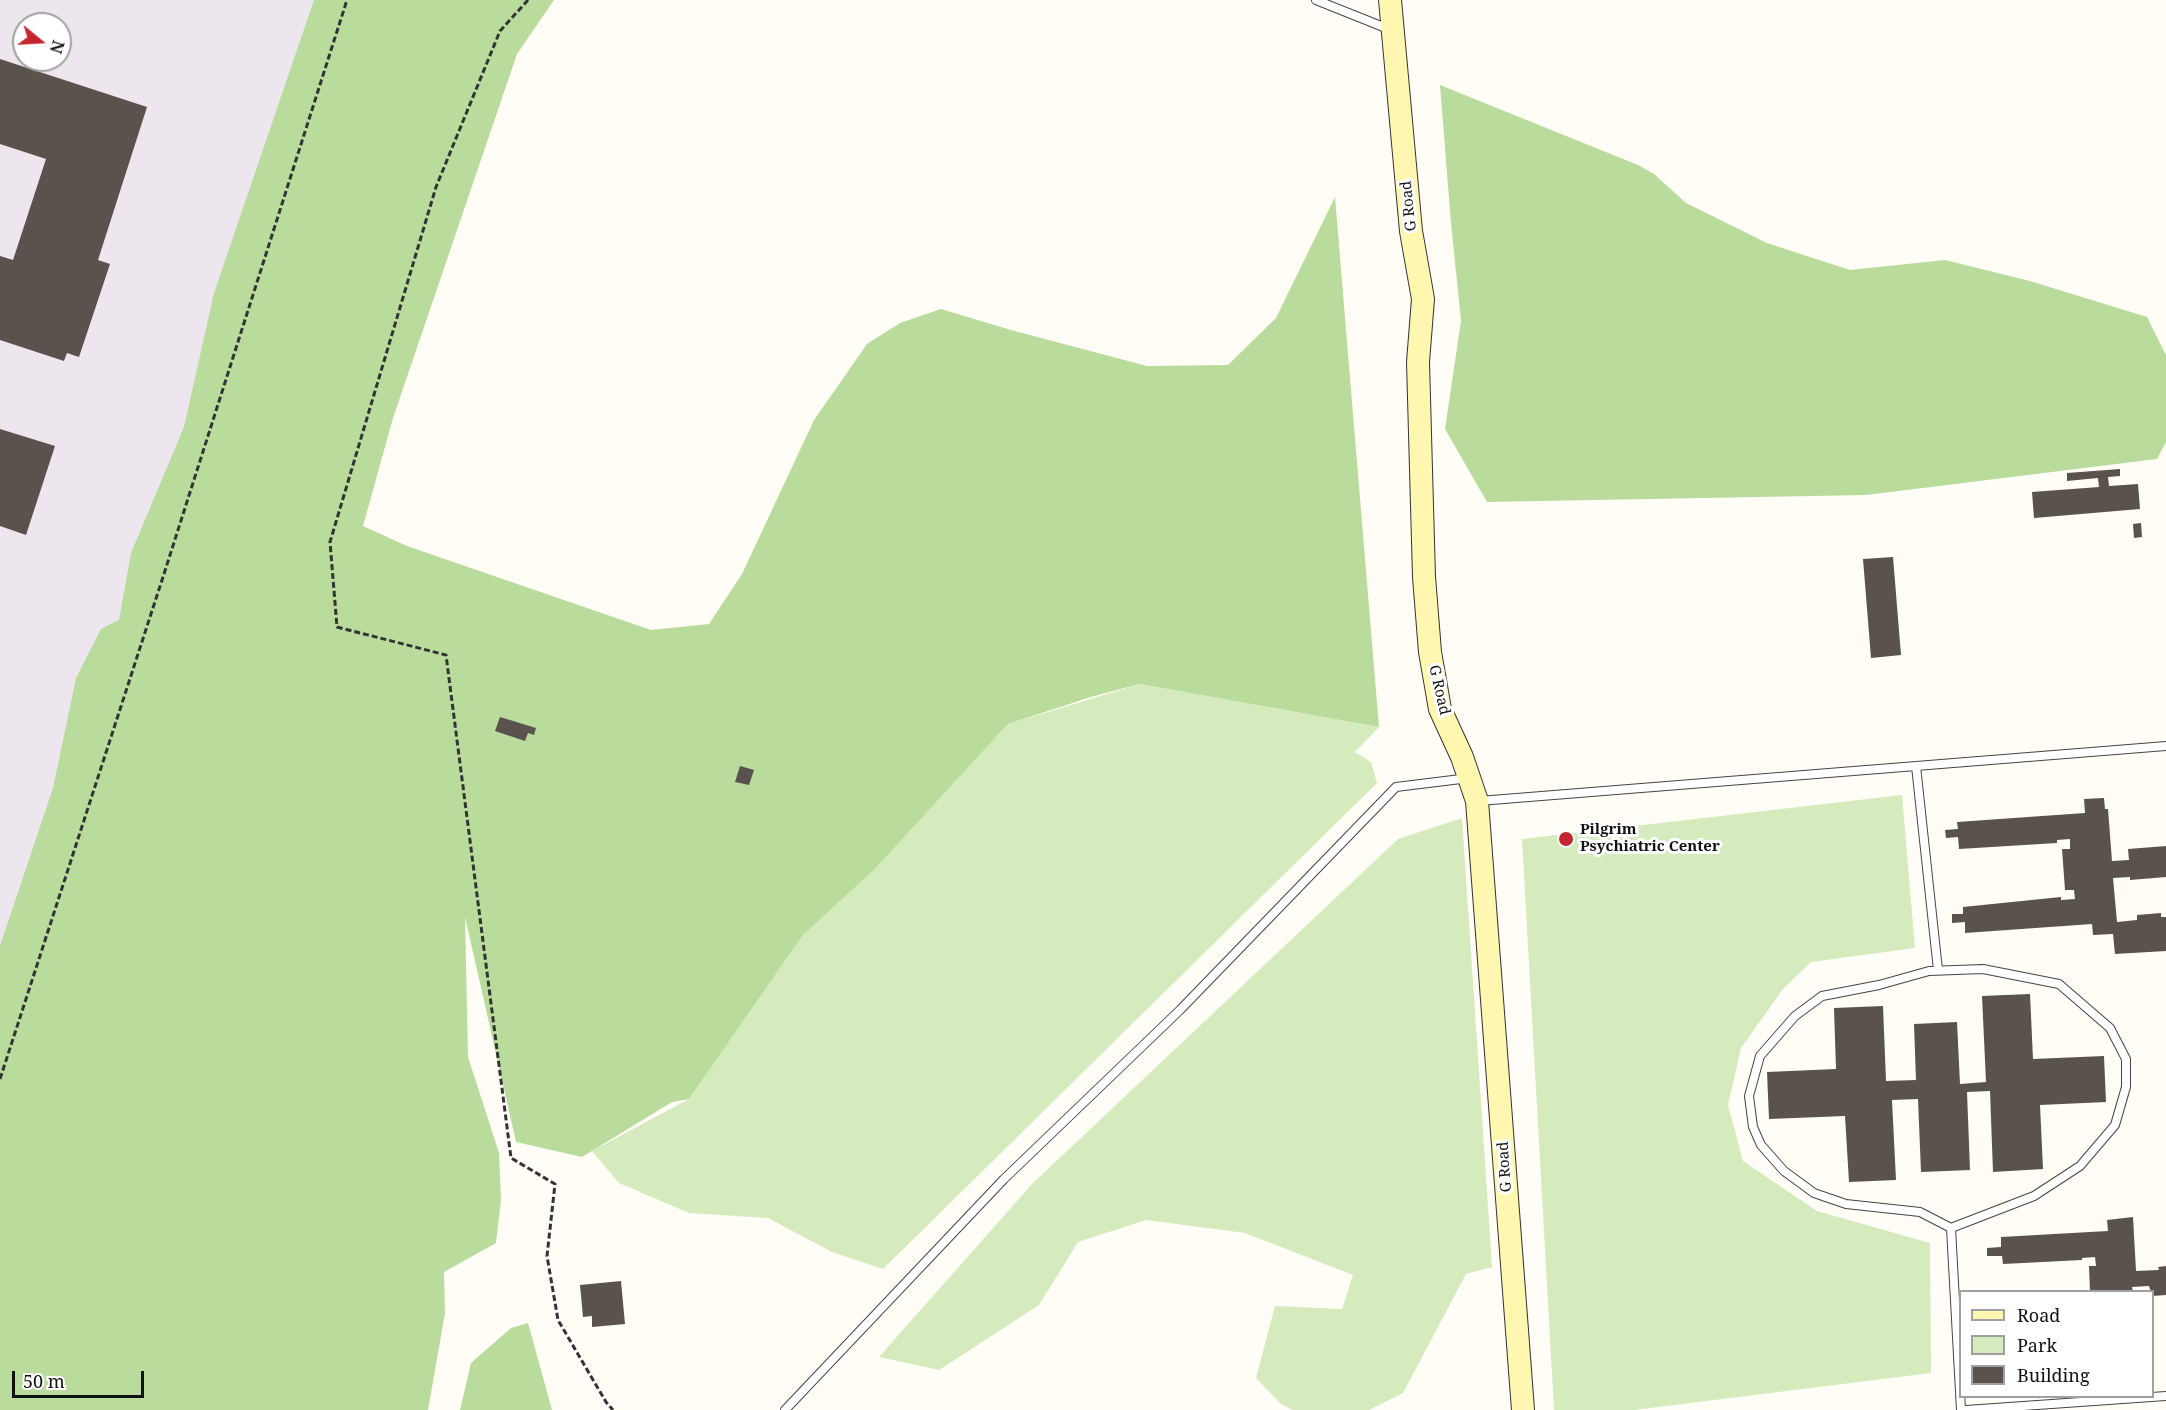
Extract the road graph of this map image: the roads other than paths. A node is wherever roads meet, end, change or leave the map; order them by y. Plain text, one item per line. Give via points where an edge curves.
1 (1316, 0) edge
2 (1390, 0) edge
3 (1392, 30) junction
4 (2166, 746) edge
5 (1916, 766) junction
6 (1469, 778) junction
7 (1477, 801) junction
8 (1938, 970) junction
9 (1951, 1228) junction
10 (1959, 1374) edge
11 (2137, 1398) edge
12 (785, 1410) edge
13 (1523, 1410) edge
14 (1966, 1410) edge

1 - 3 lane
2 - 3 street, G Road
3 - 6 street, G Road via 1411,231 1423,299 1418,362 1424,577 1431,652 1440,709
4 - 5 lane
5 - 7 lane
5 - 8 lane
6 - 7 street, G Road
6 - 12 lane via 1396,787 1179,1010 1004,1179
7 - 13 street, G Road
8 - 9 lane via 1983,969 2059,984 2110,1028 2126,1059 2126,1087 2115,1125 2080,1166 2034,1196
8 - 9 lane via 1822,996 1795,1016 1760,1056 1749,1096 1753,1126 1761,1145 1784,1171 1814,1193 1846,1204 1920,1212
9 - 10 lane
11 - 14 lane

